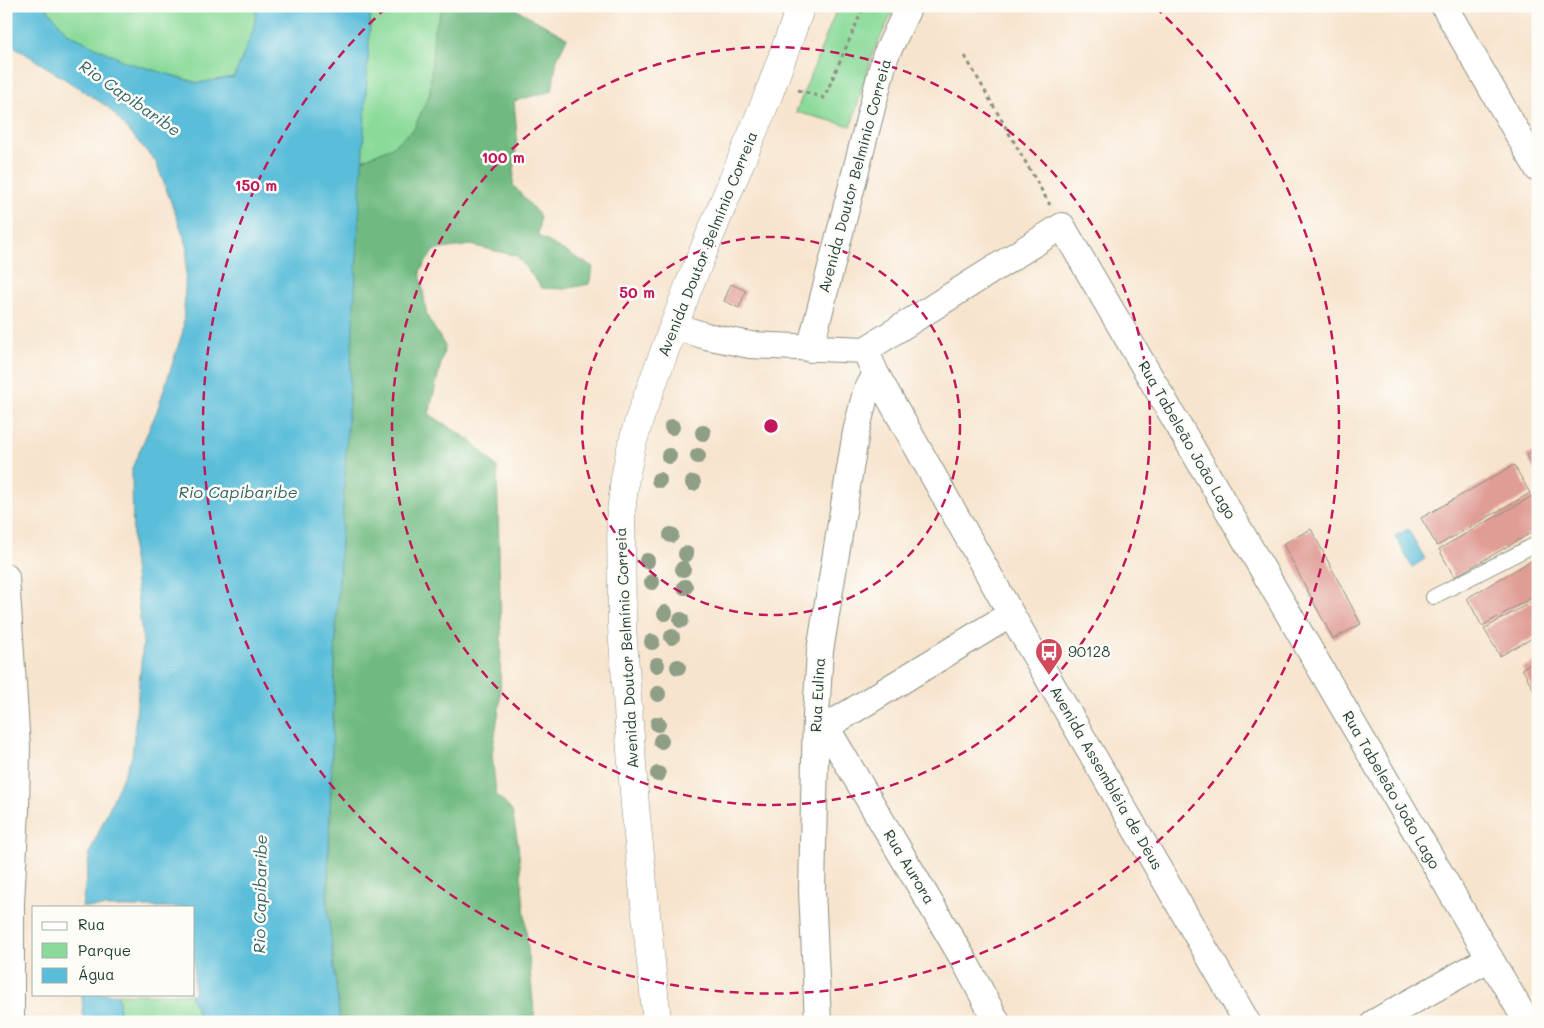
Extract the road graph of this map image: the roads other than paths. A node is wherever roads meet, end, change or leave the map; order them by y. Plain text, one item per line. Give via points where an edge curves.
1 (801, 6) edge
2 (909, 6) edge
3 (1444, 6) edge
4 (1538, 169) edge
5 (674, 326) junction
6 (810, 348) junction
7 (865, 350) junction
8 (876, 374) junction
9 (1538, 543) edge
10 (6, 577) edge
11 (1433, 597) dead end
12 (1011, 614) junction
13 (821, 721) junction
14 (1490, 958) junction
15 (11, 1022) edge
16 (657, 1022) edge
17 (818, 1022) edge
18 (997, 1022) edge
19 (1247, 1022) edge
20 (1375, 1022) edge
21 (1527, 1022) edge

1 - 5 main road, Avenida Doutor Belmínio Correia
2 - 6 street, Avenida Doutor Belminio Correia via 885,57
3 - 4 street
5 - 6 street via 740,343
5 - 16 main road, Avenida Doutor Belmínio Correia via 631,448 621,513 622,628 634,806
6 - 7 street
7 - 8 street, Avenida Assembléia de Deus
7 - 14 street, Rua Tabeleão João Lago via 1062,226
8 - 12 street, Avenida Assembléia de Deus
8 - 13 street, Rua Eulina via 866,392 856,432 820,652
9 - 11 lane
10 - 15 street via 16,747
12 - 13 street
12 - 19 street, Avenida Assembléia de Deus
13 - 17 street, Rua Eulina via 812,890
13 - 18 street, Rua Aurora via 965,962
14 - 20 street
14 - 21 street, Rua Tabeleão João Lago

